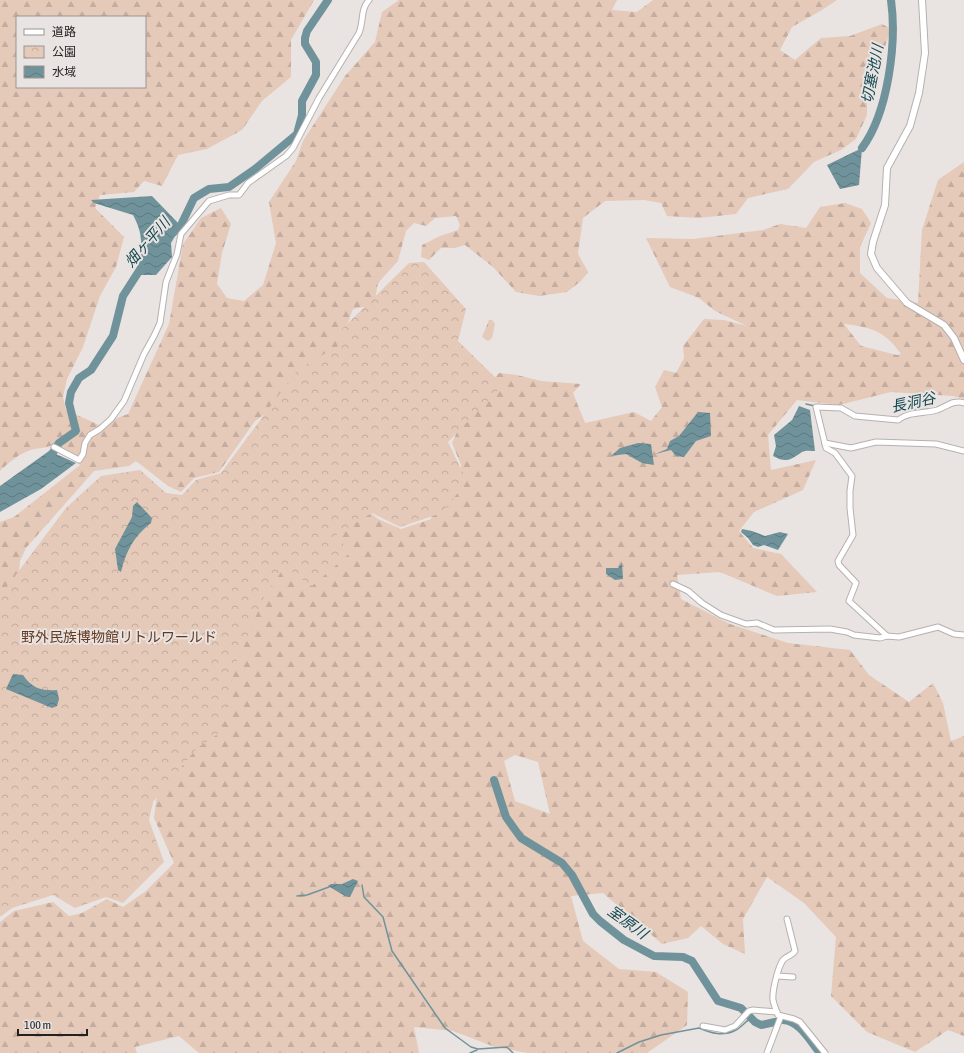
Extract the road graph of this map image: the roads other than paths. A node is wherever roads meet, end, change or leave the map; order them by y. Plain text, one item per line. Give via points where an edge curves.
1 (368, 0) edge
2 (922, 0) edge
3 (964, 360) edge
4 (964, 403) edge
5 (824, 442) junction
6 (56, 448) dead end
7 (964, 451) edge
8 (673, 584) dead end
9 (964, 635) edge
10 (887, 636) junction
11 (787, 919) dead end
12 (777, 976) junction
13 (793, 977) dead end
14 (779, 1014) junction
15 (703, 1026) dead end
16 (767, 1053) edge
17 (825, 1053) edge

1 - 6 street via 362,11 359,33 319,98 293,148 286,156 248,183 239,195 209,201 181,234 177,254 166,282 160,323 132,385 115,413 100,429 90,435 79,460
2 - 3 main road via 925,53 919,93 910,126 887,168 886,205 871,254 877,268 907,303 943,324 954,338
4 - 5 street via 959,401 938,410 917,412 898,420 855,416 841,408 816,408
5 - 7 street via 850,448 876,442 932,444
5 - 10 street via 826,448 835,453 852,476 850,508 853,535 838,561 856,583 849,602
8 - 10 street via 688,591 721,615 746,624 756,623 774,630 830,629 854,636
9 - 10 street via 938,627 899,637
11 - 12 street via 795,951 784,959
12 - 13 street
12 - 14 street via 772,998
14 - 15 street via 753,1010 731,1028 713,1029
14 - 16 street
14 - 17 street via 800,1022

